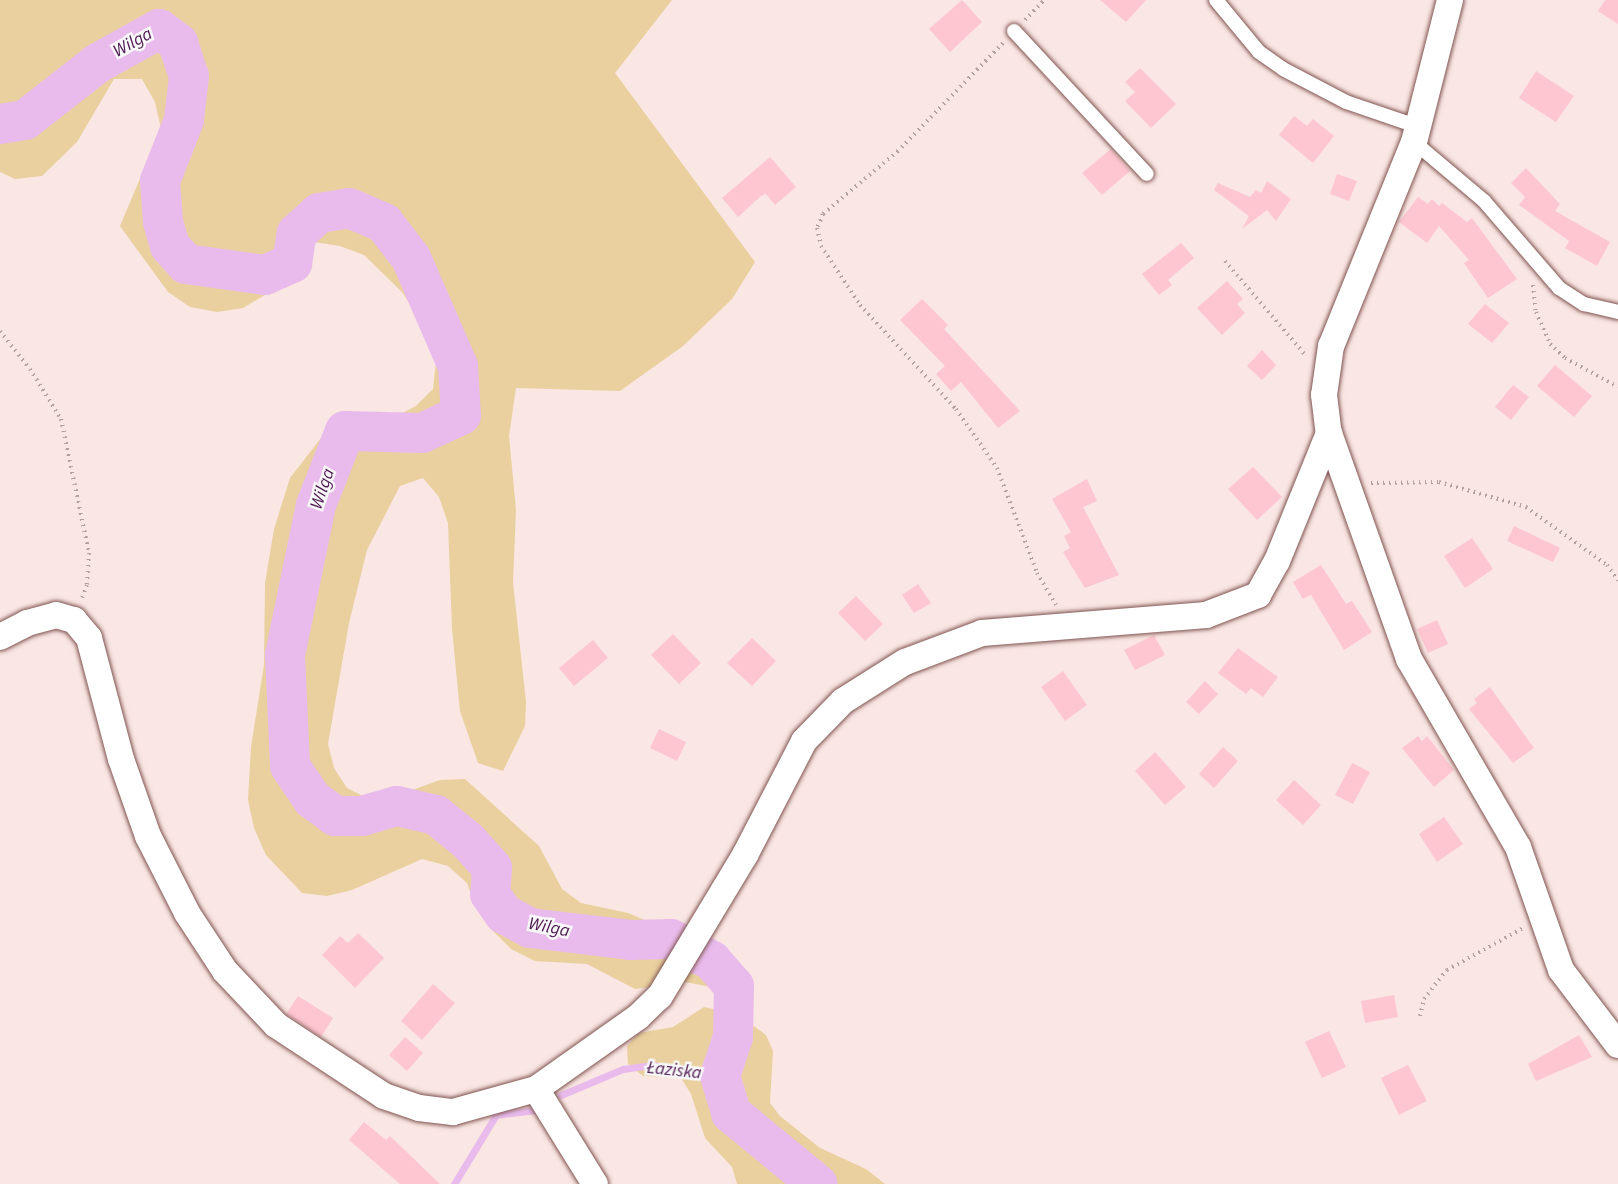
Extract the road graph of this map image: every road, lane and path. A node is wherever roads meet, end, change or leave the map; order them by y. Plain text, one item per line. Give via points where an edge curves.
1 (1044, 0) edge
2 (1216, 0) edge
3 (1450, 0) edge
4 (1014, 31) junction
5 (1417, 135) junction
6 (1147, 174) dead end
7 (1225, 261) dead end
8 (1537, 267) junction
9 (1618, 312) edge
10 (0, 331) edge
11 (1326, 379) junction
12 (1618, 387) edge
13 (1329, 433) junction
14 (1347, 484) junction
15 (1618, 580) edge
16 (74, 620) junction
17 (1073, 627) junction
18 (0, 637) edge
19 (1543, 918) junction
20 (1420, 1016) dead end
21 (1618, 1045) edge
22 (536, 1089) junction
23 (595, 1184) edge

1 - 4 path
2 - 5 lane via 1259,52 1283,69
3 - 5 street
4 - 6 lane
4 - 17 path via 898,151 823,214 818,228 821,246 860,305 956,409 997,468 1036,573
5 - 8 lane via 1484,201
5 - 11 street via 1331,346
7 - 11 path
8 - 9 lane via 1558,288 1584,304
8 - 12 path via 1532,289 1536,312 1550,344 1565,358
10 - 16 path via 30,369 61,419 71,455 89,553 87,585
11 - 13 street
13 - 14 street
13 - 17 street via 1277,561 1258,595 1206,615
14 - 15 path via 1439,482 1526,507 1607,565
14 - 19 street via 1409,659 1518,847
16 - 18 street via 56,615 27,623
16 - 22 street via 88,638 121,759 148,836 187,913 225,971 276,1025 384,1096 419,1108 453,1112
17 - 22 street via 982,633 905,662 843,701 804,741 711,912 660,996 638,1017
19 - 20 path via 1447,970 1424,999
19 - 21 street via 1561,970
22 - 23 street

